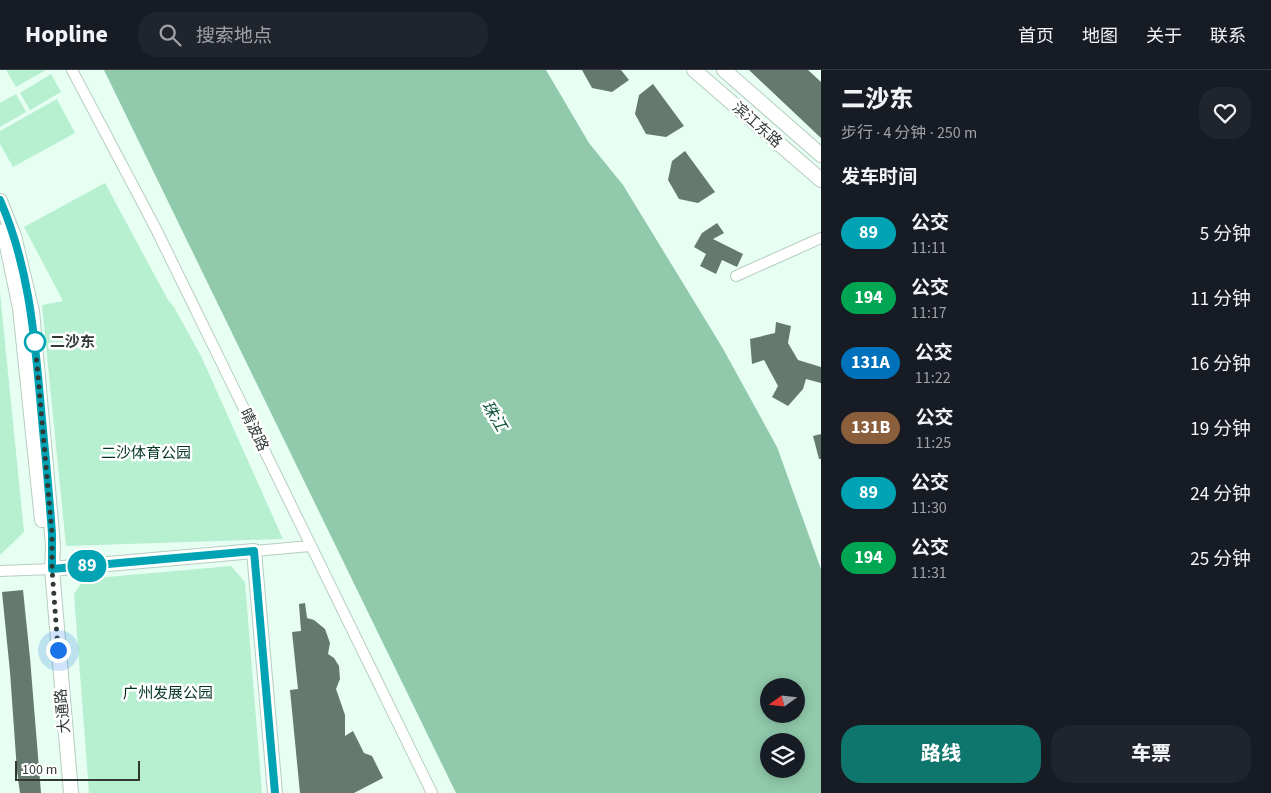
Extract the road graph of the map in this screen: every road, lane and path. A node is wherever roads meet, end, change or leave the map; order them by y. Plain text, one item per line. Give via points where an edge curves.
1 (72, 70) edge
2 (694, 70) edge
3 (724, 70) edge
4 (821, 155) edge
5 (821, 180) edge
6 (0, 200) edge
7 (2, 233) edge
8 (821, 238) edge
9 (736, 276) dead end
10 (310, 546) junction
11 (254, 551) junction
12 (52, 569) junction
13 (0, 571) edge
14 (71, 793) edge
15 (274, 793) edge
16 (432, 793) edge

1 - 10 street, 晴波路 via 156,229
2 - 5 main road, 滨江东路
3 - 4 main road, 滨江东路
6 - 12 main road, 大通路 via 14,236 32,311 53,546
7 - 12 main road, 大通路 via 20,308 45,548
8 - 9 street
10 - 11 street
10 - 16 street, 晴波路
11 - 12 main road
11 - 15 main road
12 - 13 street
12 - 14 main road, 大通路

